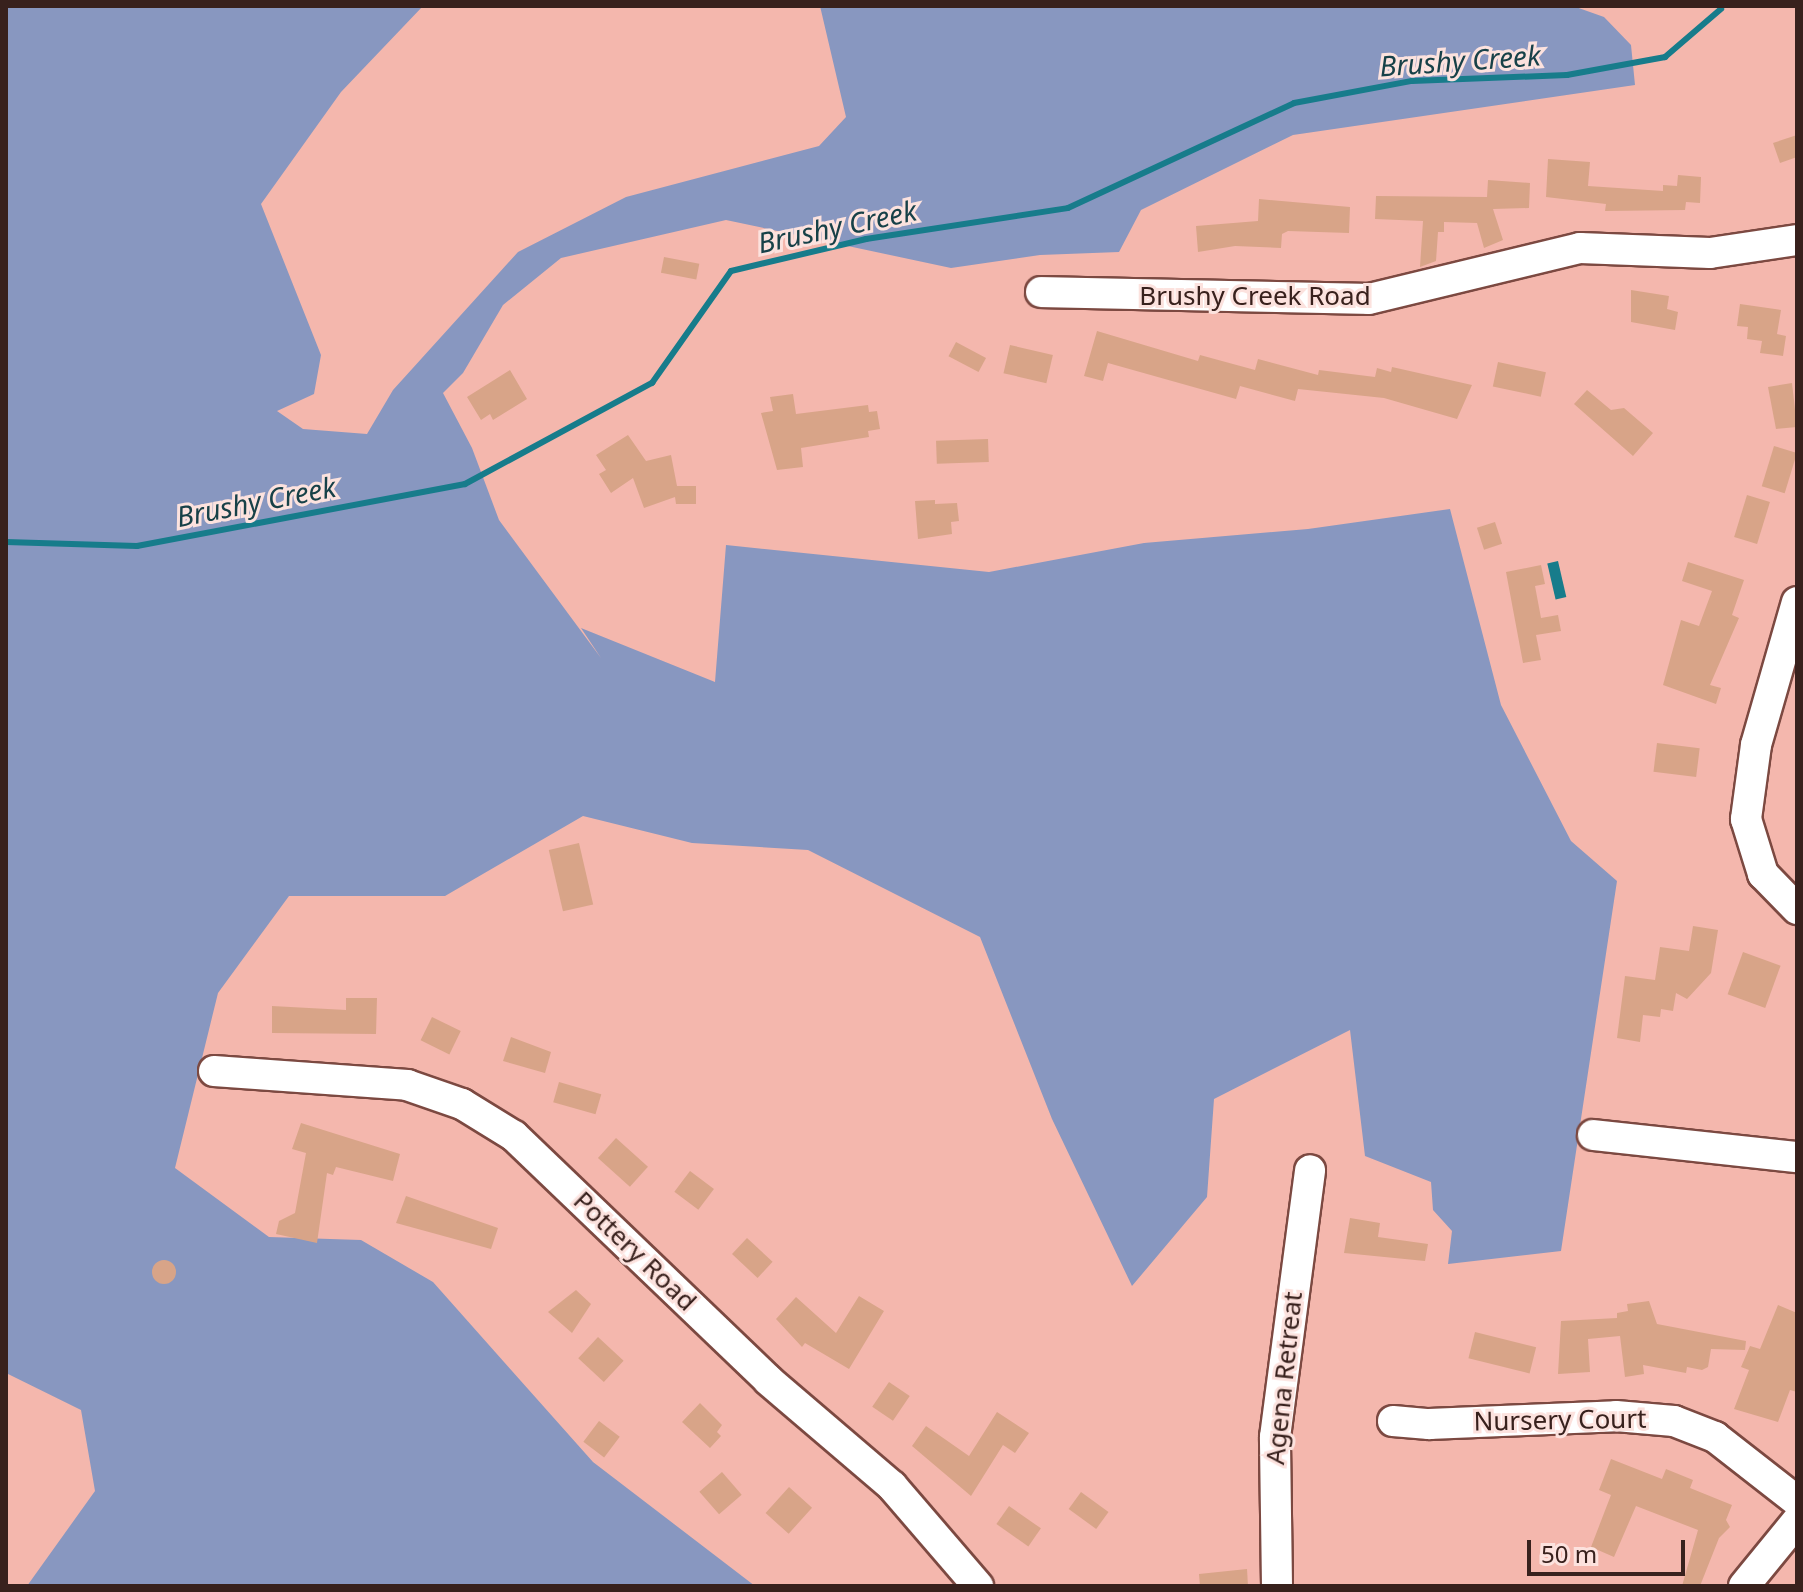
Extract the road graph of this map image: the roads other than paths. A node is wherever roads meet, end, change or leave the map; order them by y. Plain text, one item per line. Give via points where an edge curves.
1 (1797, 240) edge
2 (1041, 292) dead end
3 (1797, 602) edge
4 (1797, 909) edge
5 (214, 1071) dead end
6 (1593, 1135) dead end
7 (1797, 1157) edge
8 (1310, 1170) dead end
9 (1393, 1421) dead end
10 (1797, 1501) edge
11 (1797, 1521) edge
12 (978, 1586) edge
13 (1277, 1586) edge
14 (1744, 1586) edge

1 - 2 street, Brushy Creek Road via 1710,253 1570,249 1369,299
3 - 4 street via 1756,745 1746,819 1763,874
5 - 12 street, Pottery Road via 407,1085 462,1104 514,1136 768,1380 892,1486
6 - 7 street
8 - 13 street, Agena Retreat via 1275,1437
9 - 10 street, Nursery Court via 1616,1416 1674,1421 1715,1437
11 - 14 street

